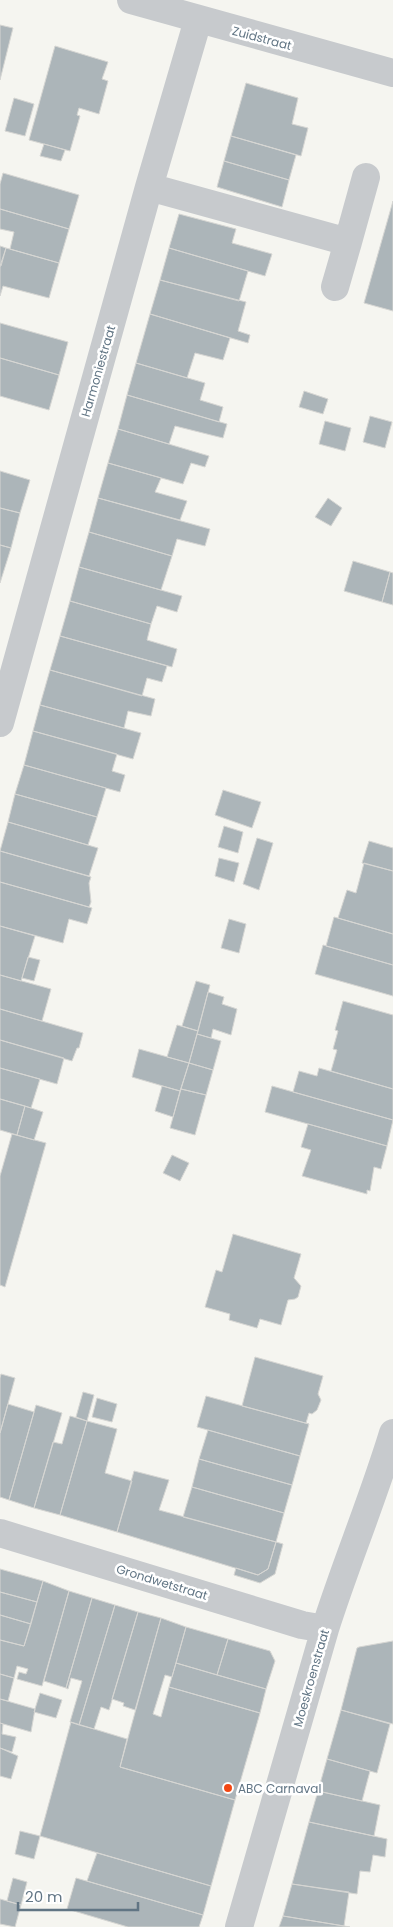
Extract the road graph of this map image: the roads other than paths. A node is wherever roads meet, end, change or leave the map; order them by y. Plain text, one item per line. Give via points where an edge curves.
1 (132, 0) edge
2 (198, 20) junction
3 (393, 74) edge
4 (366, 177) dead end
5 (149, 187) junction
6 (348, 242) junction
7 (335, 286) dead end
8 (0, 723) edge
9 (393, 1433) edge
10 (0, 1533) edge
11 (325, 1630) junction
12 (240, 1927) edge

1 - 2 street, Zuidstraat
2 - 3 street, Zuidstraat
2 - 5 street, Harmoniestraat
4 - 6 street
5 - 6 street
5 - 8 street, Harmoniestraat
6 - 7 street
9 - 11 street, Moeskroenstraat
10 - 11 street, Grondwetstraat
11 - 12 street, Moeskroenstraat

